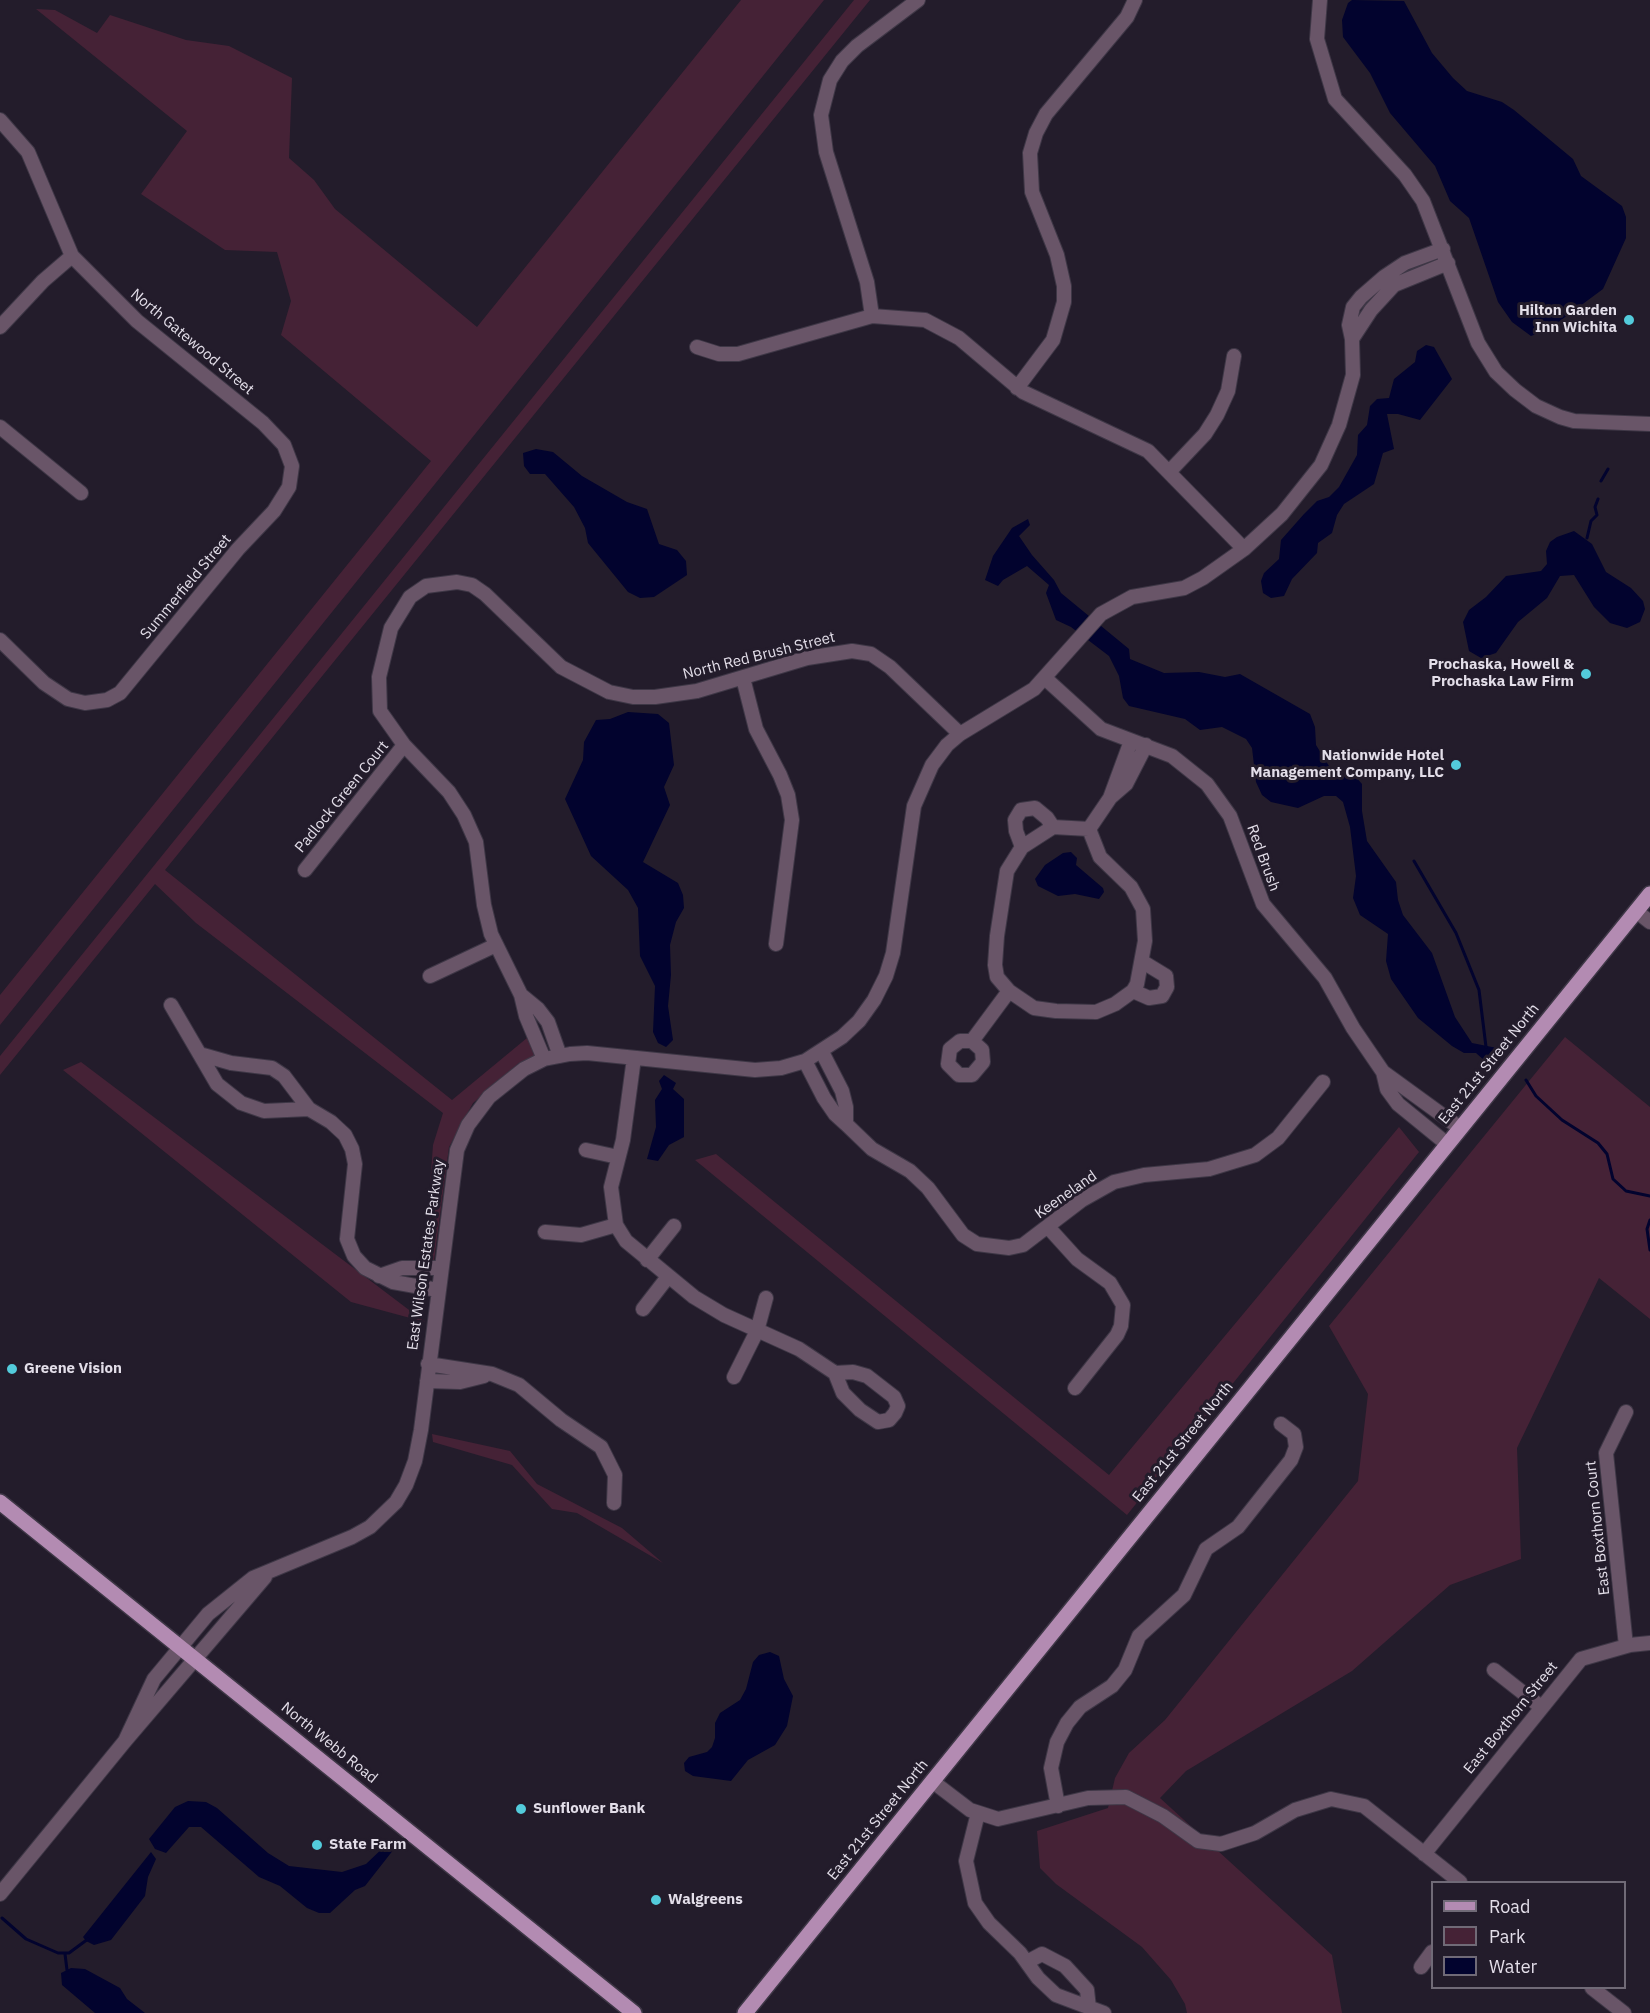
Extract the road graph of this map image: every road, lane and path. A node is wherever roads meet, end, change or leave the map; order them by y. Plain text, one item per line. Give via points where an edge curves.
1 (918, 0) edge
2 (1135, 0) edge
3 (1320, 0) edge
4 (0, 120) edge
5 (1443, 249) junction
6 (72, 256) junction
7 (1448, 263) junction
8 (872, 316) junction
9 (0, 327) edge
10 (1352, 339) junction
11 (698, 347) dead end
12 (1234, 356) dead end
13 (1017, 388) junction
14 (1650, 424) edge
15 (0, 427) edge
16 (291, 466) joint
17 (1170, 471) junction
18 (81, 493) dead end
19 (1244, 549) junction
20 (0, 640) edge
21 (743, 678) junction
22 (1046, 679) junction
23 (960, 734) junction
24 (1131, 741) junction
25 (404, 745) junction
26 (1146, 745) junction
27 (1110, 798) junction
28 (1053, 828) junction
29 (1089, 829) junction
30 (1022, 847) junction
31 (305, 870) dead end
32 (1650, 894) edge
33 (1636, 911) junction
34 (1650, 922) edge
35 (776, 944) dead end
36 (496, 945) junction
37 (1143, 962) junction
38 (430, 976) dead end
39 (1133, 991) junction
40 (1009, 992) junction
41 (521, 995) junction
42 (171, 1005) dead end
43 (972, 1041) dead end
44 (822, 1052) junction
45 (202, 1055) junction
46 (560, 1056) junction
47 (634, 1058) junction
48 (544, 1059) junction
49 (805, 1060) junction
50 (1383, 1072) junction
51 (1323, 1082) dead end
52 (309, 1109) junction
53 (846, 1124) junction
54 (1460, 1128) junction
55 (1447, 1144) junction
56 (586, 1150) dead end
57 (618, 1157) junction
58 (616, 1225) junction
59 (674, 1226) dead end
60 (1048, 1227) junction
61 (545, 1232) dead end
62 (647, 1260) junction
63 (441, 1268) junction
64 (379, 1276) junction
65 (667, 1278) junction
66 (438, 1290) junction
67 (766, 1298) dead end
68 (643, 1309) dead end
69 (757, 1331) junction
70 (428, 1364) junction
71 (835, 1372) junction
72 (492, 1374) junction
73 (734, 1377) dead end
74 (427, 1381) junction
75 (1075, 1388) dead end
76 (1626, 1412) dead end
77 (1281, 1424) dead end
78 (0, 1502) edge
79 (614, 1503) dead end
80 (273, 1569) junction
81 (1650, 1643) edge
82 (180, 1646) junction
83 (1626, 1646) junction
84 (195, 1658) junction
85 (1494, 1670) dead end
86 (1541, 1707) junction
87 (125, 1741) junction
88 (932, 1781) junction
89 (1058, 1806) junction
90 (978, 1813) junction
91 (1424, 1854) junction
92 (1459, 1881) edge
93 (0, 1894) edge
94 (1431, 1953) edge
95 (1027, 1962) junction
96 (1421, 1967) dead end
97 (1593, 1989) edge
98 (1089, 2008) junction
99 (1621, 2012) edge
100 (634, 2013) edge
101 (745, 2013) edge
102 (1104, 2013) edge

1 - 8 street via 842,61 830,80 821,115 826,152 867,282
2 - 13 street via 1127,16 1046,114 1036,133 1030,153 1032,192 1057,255 1064,302 1053,340
3 - 5 street via 1317,39 1335,99 1405,175 1423,201
4 - 6 street, North Gatewood Street via 28,152
5 - 7 street
5 - 10 street, East Wilson Estates Parkway via 1405,263 1361,297 1353,307 1348,325
6 - 9 street
6 - 16 street, North Gatewood Street via 137,321 263,423 284,445
7 - 10 street via 1394,285
7 - 14 street via 1478,343 1496,372 1515,390 1536,405 1574,421
8 - 11 street via 748,352 719,354
8 - 13 street via 900,316 944,327
10 - 19 street, East Wilson Estates Parkway via 1353,375 1321,465 1289,506
12 - 17 street via 1228,391 1217,415 1206,434
13 - 17 street via 1046,405 1127,439
15 - 18 street
16 - 20 street, Summerfield Street via 289,487 274,511 120,693 107,700 68,699 44,683
17 - 19 street
19 - 22 street, East Wilson Estates Parkway via 1184,588 1132,597 1101,614
21 - 23 street, North Red Brush Street via 830,653 871,654 916,690
21 - 25 street, North Red Brush Street via 697,692 655,697 609,692 561,667 472,585 432,585 410,597 400,610 391,627 379,677 380,711
21 - 35 street via 756,729 788,795 792,820
22 - 23 street, East Wilson Estates Parkway via 1013,704
22 - 24 street via 1101,729
23 - 44 street, East Wilson Estates Parkway via 932,765 914,806 893,953 886,976 860,1021
24 - 26 street, Red Brush
24 - 27 street
25 - 31 street, Padlock Green Court
25 - 36 street via 449,792 464,815 476,842 484,905
26 - 27 street via 1126,784
26 - 50 street, Red Brush via 1191,769 1220,800 1230,816 1263,904 1326,978
27 - 29 street
28 - 29 street
28 - 30 street
28 - 30 street via 1035,808 1021,810 1015,820
29 - 37 street via 1100,857 1131,887 1143,909
30 - 40 street via 1007,871 997,936 995,965
32 - 33 main road, East 21st Street North
33 - 34 street
33 - 54 main road, East 21st Street North
36 - 38 street
36 - 41 street
37 - 39 street
37 - 39 street via 1166,976 1167,987 1161,996 1149,998
39 - 40 street via 1096,1012 1034,1008
40 - 43 street
41 - 46 street via 548,1022
41 - 48 street via 525,1016
42 - 45 street
44 - 49 street, East Wilson Estates Parkway
44 - 53 street via 842,1091
45 - 52 street via 272,1068 284,1076
45 - 52 street via 217,1084 241,1103 264,1111
46 - 47 street, East Wilson Estates Parkway via 587,1053
46 - 48 street, East Wilson Estates Parkway
47 - 49 street, East Wilson Estates Parkway via 755,1070 781,1068
47 - 57 street
48 - 63 street, East Wilson Estates Parkway via 505,1083 468,1125 457,1150
49 - 53 street, Keeneland via 824,1098
50 - 54 street, Red Brush
50 - 55 street, Red Brush via 1387,1089 1398,1104
51 - 60 street, Keeneland via 1278,1138 1255,1155 1209,1169 1114,1182 1082,1200
52 - 64 street via 345,1135 352,1149 355,1164 347,1239 354,1256
53 - 60 street, Keeneland via 872,1149 910,1171 928,1188 963,1235 977,1244 1009,1248 1023,1245
54 - 55 main road, East 21st Street North
55 - 88 main road, East 21st Street North
56 - 57 street
57 - 58 street via 611,1187
58 - 61 street via 581,1235
58 - 62 street
59 - 62 street
60 - 75 street via 1077,1259 1110,1283 1123,1305 1117,1335
62 - 65 street
63 - 64 street via 402,1268
63 - 66 street, East Wilson Estates Parkway
64 - 66 street
65 - 68 street
65 - 69 street
66 - 70 street, East Wilson Estates Parkway
67 - 69 street
69 - 71 street via 799,1349
69 - 73 street
70 - 72 street
70 - 74 street, East Wilson Estates Parkway
71 - 71 street via 843,1393 869,1416 879,1422 895,1413 898,1406 894,1398 867,1376
72 - 74 street via 460,1382
72 - 79 street via 519,1384 601,1447 615,1475
74 - 80 street, East Wilson Estates Parkway via 415,1461 396,1502 352,1538
76 - 83 street, East Boxthorn Court via 1606,1453
77 - 89 street via 1294,1434 1292,1460 1238,1527 1206,1549 1184,1595 1139,1636 1125,1670 1112,1686 1080,1707 1067,1723 1057,1742 1051,1768
78 - 82 main road, North Webb Road
80 - 82 street, East Wilson Estates Parkway via 237,1588
80 - 84 street, East Wilson Estates Parkway
81 - 83 street, East Boxthorn Street
82 - 84 main road, North Webb Road
82 - 87 street, East Wilson Estates Parkway via 154,1679
83 - 86 street, East Boxthorn Street via 1581,1659
84 - 87 street, East Wilson Estates Parkway
84 - 100 main road, North Webb Road
85 - 86 street
86 - 91 street, East Boxthorn Street
87 - 93 street
88 - 90 street
88 - 101 main road, East 21st Street North
89 - 90 street via 998,1819
89 - 91 street via 1088,1798 1126,1797 1163,1816 1198,1841 1221,1844 1255,1833 1295,1810 1331,1799 1364,1806
90 - 95 street via 966,1861 975,1903
91 - 92 street
94 - 96 street
95 - 98 street via 1056,1995
95 - 98 street via 1042,1954 1065,1966 1087,1990
97 - 99 street
98 - 102 street

